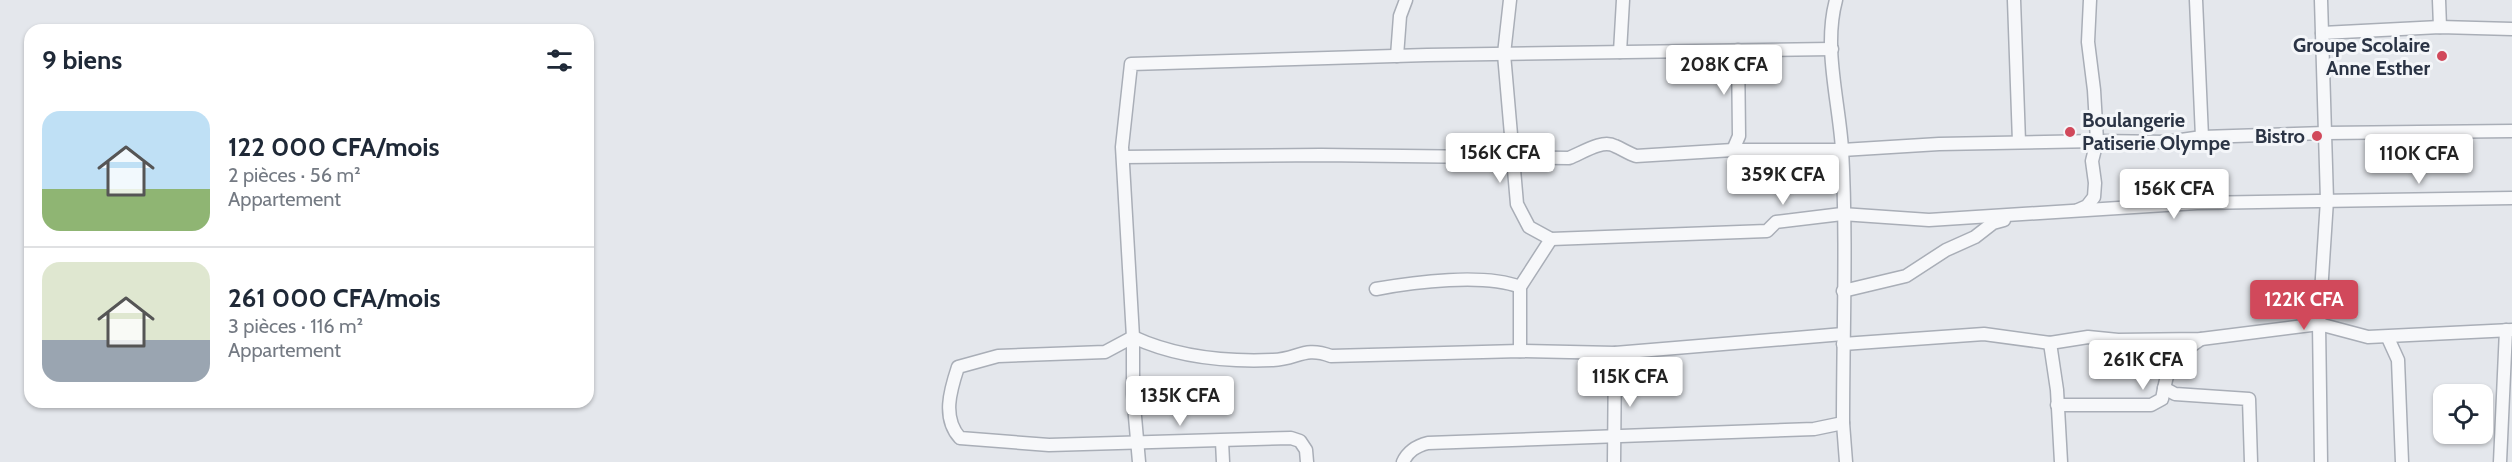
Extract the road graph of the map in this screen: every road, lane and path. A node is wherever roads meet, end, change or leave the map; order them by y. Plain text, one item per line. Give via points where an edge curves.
1 (1406, 0) edge
2 (1510, 0) edge
3 (1623, 0) edge
4 (1836, 0) edge
5 (2014, 0) edge
6 (2090, 0) edge
7 (2196, 0) edge
8 (2321, 0) edge
9 (2439, 0) edge
10 (2440, 27) junction
11 (2512, 28) edge
12 (2322, 33) junction
13 (1832, 49) junction
14 (1738, 50) junction
15 (1620, 52) junction
16 (1504, 54) junction
17 (1397, 56) junction
18 (2512, 131) edge
19 (2326, 133) junction
20 (2202, 137) junction
21 (2097, 141) junction
22 (2019, 142) junction
23 (1733, 150) junction
24 (1842, 150) junction
25 (1123, 157) junction
26 (1512, 157) junction
27 (2512, 198) edge
28 (2327, 201) junction
29 (2074, 212) junction
30 (1842, 214) junction
31 (2019, 216) junction
32 (1551, 239) junction
33 (1520, 287) junction
34 (1376, 289) dead end
35 (1843, 291) junction
36 (2319, 324) junction
37 (2509, 330) edge
38 (1133, 337) junction
39 (2388, 338) junction
40 (1843, 339) junction
41 (2201, 339) junction
42 (2050, 343) junction
43 (1520, 351) junction
44 (1615, 353) junction
45 (2164, 388) junction
46 (2057, 405) junction
47 (1844, 423) junction
48 (1615, 435) junction
49 (1222, 441) junction
50 (1138, 444) junction
51 (1139, 462) edge
52 (1223, 462) edge
53 (1307, 462) edge
54 (1403, 462) edge
55 (1614, 462) edge
56 (1846, 462) edge
57 (2061, 462) edge
58 (2251, 462) edge
59 (2321, 462) edge
60 (2402, 462) edge
61 (2500, 462) edge

1 - 17 street
2 - 16 street
3 - 15 street
4 - 13 street via 1831,17
5 - 22 street
6 - 21 street via 2088,42
7 - 20 street
8 - 12 street
9 - 10 street
10 - 11 street
10 - 12 street
12 - 19 street
13 - 14 street
13 - 24 street
14 - 15 street
14 - 23 street via 1739,136
15 - 16 street
16 - 17 street
16 - 26 street
17 - 25 street via 1131,64
18 - 19 street
19 - 20 street
19 - 28 street
20 - 21 street via 2167,142
21 - 22 street
21 - 29 street via 2092,161 2094,197
22 - 24 street
23 - 24 street
23 - 26 street via 1636,156 1603,144 1569,158
24 - 30 street
25 - 26 street
25 - 38 street
26 - 32 street via 1517,204 1529,227
27 - 28 street
28 - 29 street via 2197,203
28 - 36 street
29 - 31 street
30 - 31 street via 1929,220
30 - 32 street via 1776,222 1767,231
30 - 35 street
31 - 35 street via 1993,223 1906,276
32 - 33 street
33 - 34 street via 1483,279 1405,283
33 - 43 street
35 - 40 street
36 - 39 street
36 - 41 street
36 - 59 street
37 - 39 street via 2416,333
37 - 61 street
38 - 43 street via 1181,354 1250,359 1283,359 1311,350 1330,356
38 - 50 street
38 - 50 street via 1105,352 998,356 958,367 949,392 950,419 960,438 1049,445
39 - 60 street via 2398,360
40 - 42 street via 1984,334
40 - 44 street
40 - 47 street
41 - 42 street via 2088,337
41 - 45 street via 2176,357
42 - 46 street
43 - 44 street
44 - 48 street
45 - 46 street via 2162,399 2151,405
45 - 58 street via 2175,394 2249,399
46 - 57 street
47 - 48 street via 1814,429
47 - 56 street
48 - 54 street via 1428,443 1417,446
48 - 55 street
49 - 50 street
49 - 52 street
49 - 53 street via 1291,438 1300,441
50 - 51 street

